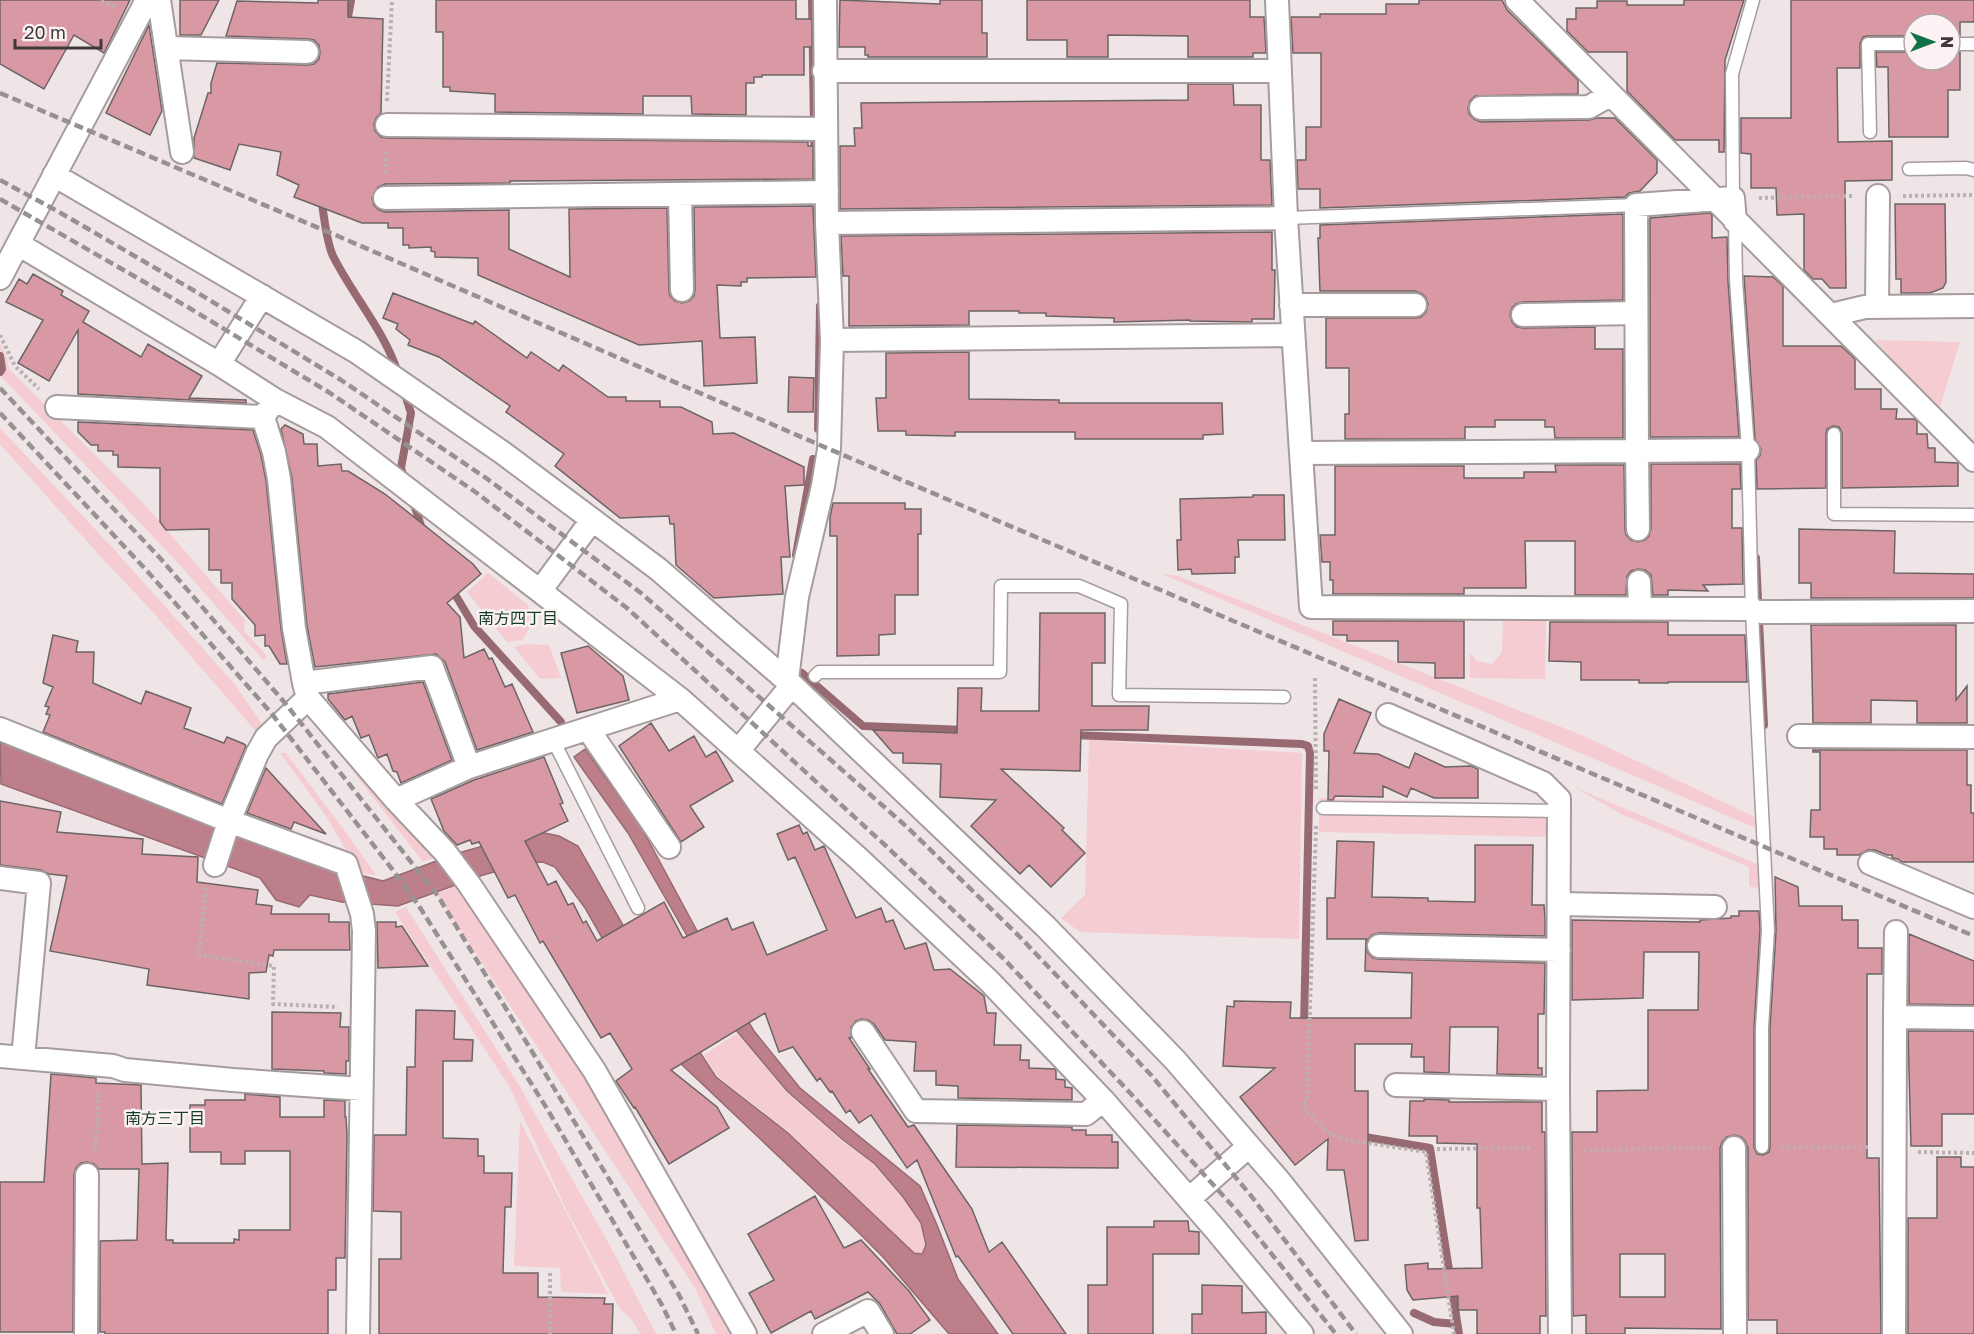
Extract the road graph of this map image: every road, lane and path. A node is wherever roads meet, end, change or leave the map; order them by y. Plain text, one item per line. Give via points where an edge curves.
1 (147, 0) edge
2 (159, 0) edge
3 (825, 0) edge
4 (1277, 0) edge
5 (1517, 0) edge
6 (1753, 0) edge
7 (1902, 44) edge
8 (167, 48) junction
9 (307, 52) dead end
10 (824, 70) junction
11 (1280, 71) junction
12 (1610, 95) junction
13 (1481, 108) dead end
14 (387, 125) dead end
15 (817, 129) junction
16 (1870, 132) dead end
17 (182, 152) dead end
18 (1909, 169) dead end
19 (1974, 170) edge
20 (54, 175) junction
21 (819, 192) junction
22 (680, 194) junction
23 (1878, 196) dead end
24 (385, 198) dead end
25 (1724, 199) junction
26 (1636, 206) junction
27 (1286, 218) junction
28 (1735, 221) junction
29 (827, 223) junction
30 (18, 244) junction
31 (0, 278) edge
32 (682, 290) dead end
33 (262, 296) junction
34 (1291, 305) junction
35 (1415, 305) dead end
36 (1974, 306) edge
37 (1877, 307) junction
38 (1636, 314) junction
39 (1523, 315) dead end
40 (1831, 315) junction
41 (0, 335) edge
42 (1293, 335) junction
43 (832, 340) junction
44 (219, 364) junction
45 (57, 406) joint
46 (269, 408) junction
47 (1834, 434) dead end
48 (1748, 450) junction
49 (1637, 451) junction
50 (1301, 453) junction
51 (1974, 460) edge
52 (1974, 515) edge
53 (592, 520) junction
54 (1638, 529) dead end
55 (1639, 582) dead end
56 (540, 591) junction
57 (1640, 608) junction
58 (1757, 610) junction
59 (1974, 611) edge
60 (815, 676) dead end
61 (1315, 678) dead end
62 (789, 682) junction
63 (306, 691) junction
64 (1284, 698) dead end
65 (680, 699) junction
66 (1388, 716) dead end
67 (0, 729) edge
68 (588, 729) junction
69 (1799, 736) dead end
70 (1974, 737) edge
71 (553, 741) junction
72 (738, 752) junction
73 (469, 767) junction
74 (1316, 794) dead end
75 (396, 800) junction
76 (1559, 811) junction
77 (1320, 812) joint
78 (229, 824) junction
79 (669, 847) dead end
80 (216, 863) joint
81 (1870, 863) dead end
82 (0, 878) edge
83 (1559, 904) junction
84 (1715, 907) dead end
85 (1974, 907) edge
86 (638, 908) dead end
87 (1896, 932) dead end
88 (1379, 946) dead end
89 (1559, 951) junction
90 (362, 1008) junction
91 (1895, 1017) junction
92 (1974, 1018) edge
93 (863, 1032) dead end
94 (0, 1056) edge
95 (23, 1058) junction
96 (101, 1065) junction
97 (1396, 1085) dead end
98 (362, 1089) junction
99 (1558, 1089) junction
100 (1103, 1100) junction
101 (1249, 1146) junction
102 (1762, 1147) dead end
103 (1558, 1148) junction
104 (1734, 1148) dead end
105 (1437, 1149) dead end
106 (1894, 1152) junction
107 (1974, 1153) edge
108 (87, 1175) joint
109 (1189, 1199) junction
110 (550, 1273) dead end
111 (1453, 1331) edge
112 (86, 1334) edge
113 (358, 1334) edge
114 (550, 1334) edge
115 (745, 1334) edge
116 (824, 1334) edge
117 (882, 1334) edge
118 (1302, 1334) edge
119 (1401, 1334) edge
120 (1560, 1334) edge
121 (1735, 1334) edge
122 (1894, 1334) edge

1 - 20 street
2 - 8 street
3 - 10 street
4 - 11 street
5 - 12 street
6 - 25 lane via 1732,74
7 - 16 lane via 1868,44
8 - 9 street
8 - 17 street
10 - 11 street
10 - 15 street
11 - 27 street
12 - 13 street via 1589,107
12 - 25 street
14 - 15 street
15 - 21 street
18 - 19 lane
20 - 30 street
20 - 33 street
21 - 22 street
21 - 29 street
22 - 24 street
22 - 32 street
23 - 37 street
25 - 26 street
25 - 28 street
26 - 27 lane
26 - 38 street
27 - 29 street
27 - 34 street
28 - 40 street
28 - 48 lane
29 - 43 street
30 - 31 street
30 - 44 street
33 - 44 street
33 - 53 street via 357,352
34 - 35 street
34 - 42 street
36 - 37 street
37 - 40 street
38 - 39 street
38 - 49 street
40 - 51 street
41 - 45 path via 15,366
42 - 43 street
42 - 50 street
43 - 62 street via 829,449 797,597
44 - 46 street
45 - 46 street
46 - 56 street via 327,427
46 - 63 street via 294,628
47 - 52 lane via 1834,514
48 - 49 street
48 - 58 lane
49 - 50 street
49 - 54 street
50 - 57 street via 1311,607
53 - 56 street
53 - 62 street via 658,569
55 - 57 street
56 - 65 street
57 - 58 street
58 - 59 street
58 - 102 lane via 1768,930 1762,1028
60 - 64 lane via 819,672 1000,672 1001,586 1079,586 1121,604 1119,695
61 - 74 path
62 - 72 street
62 - 101 street via 1046,927 1175,1060
63 - 73 street via 432,667
63 - 75 street
63 - 78 street via 266,738
65 - 68 street
65 - 72 street
66 - 76 street via 1543,783 1559,799
67 - 78 street
68 - 71 street
68 - 79 street
69 - 70 street
71 - 73 street
71 - 86 lane
72 - 100 street via 860,859 989,981
73 - 75 street
75 - 115 street via 469,884 594,1070
76 - 77 lane
76 - 83 street
77 - 111 path via 1303,1107 1326,1131 1342,1139 1426,1152
78 - 80 street
78 - 90 street via 346,864 364,931
80 - 90 path via 208,869 199,955 274,966 273,1004
81 - 85 street
82 - 95 street via 39,883
83 - 84 street
83 - 89 street
87 - 91 street
88 - 89 street
89 - 99 street
90 - 98 street
91 - 92 street
91 - 106 street
93 - 100 street via 916,1111 1086,1114
94 - 95 street
95 - 96 street
96 - 98 street
96 - 108 path via 93,1172
97 - 99 street
98 - 113 street
99 - 103 street
100 - 109 street
101 - 109 street
101 - 119 street
103 - 105 path
103 - 120 street
104 - 121 street
106 - 107 path
106 - 122 street
108 - 112 street
109 - 118 street
110 - 114 path
116 - 117 street via 867,1311

